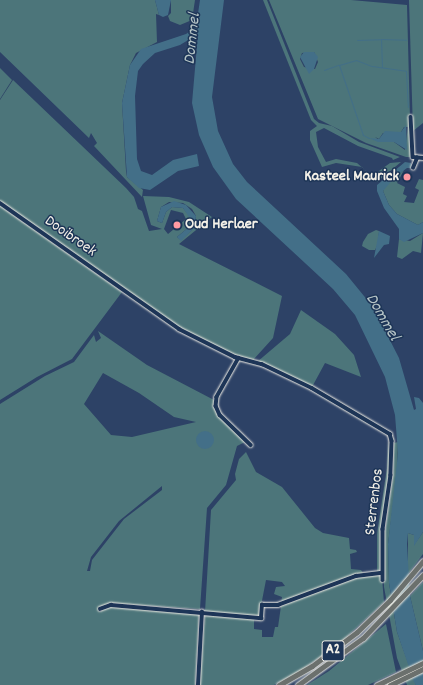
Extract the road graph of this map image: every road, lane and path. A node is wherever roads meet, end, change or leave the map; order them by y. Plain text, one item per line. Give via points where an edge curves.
1 (411, 117) dead end
2 (418, 157) junction
3 (423, 158) edge
4 (413, 166) dead end
5 (0, 203) edge
6 (125, 292) joint
7 (239, 358) junction
8 (251, 445) dead end
9 (423, 561) edge
10 (382, 573) junction
11 (423, 575) edge
12 (383, 580) dead end
13 (100, 609) dead end
14 (202, 612) junction
15 (423, 663) edge
16 (423, 669) edge
17 (395, 680) junction
18 (198, 685) edge
19 (279, 685) edge
20 (298, 685) edge
21 (377, 685) edge
22 (390, 685) edge

1 - 2 street via 413,157
2 - 3 street
2 - 4 street
5 - 6 street, Dooibroek
6 - 7 street, Sterrenbos via 179,329
7 - 8 street via 217,397 216,406 220,415
7 - 10 street, Sterrenbos via 262,364 312,388 390,434 391,475 383,529
9 - 19 highway, A2 via 381,609 342,644
10 - 12 street
10 - 14 street via 356,576 278,606 262,605 261,618
11 - 20 highway, A2 via 383,620 346,652
13 - 14 street via 111,605
14 - 18 street
15 - 17 highway
16 - 17 highway
17 - 21 highway
17 - 22 highway

